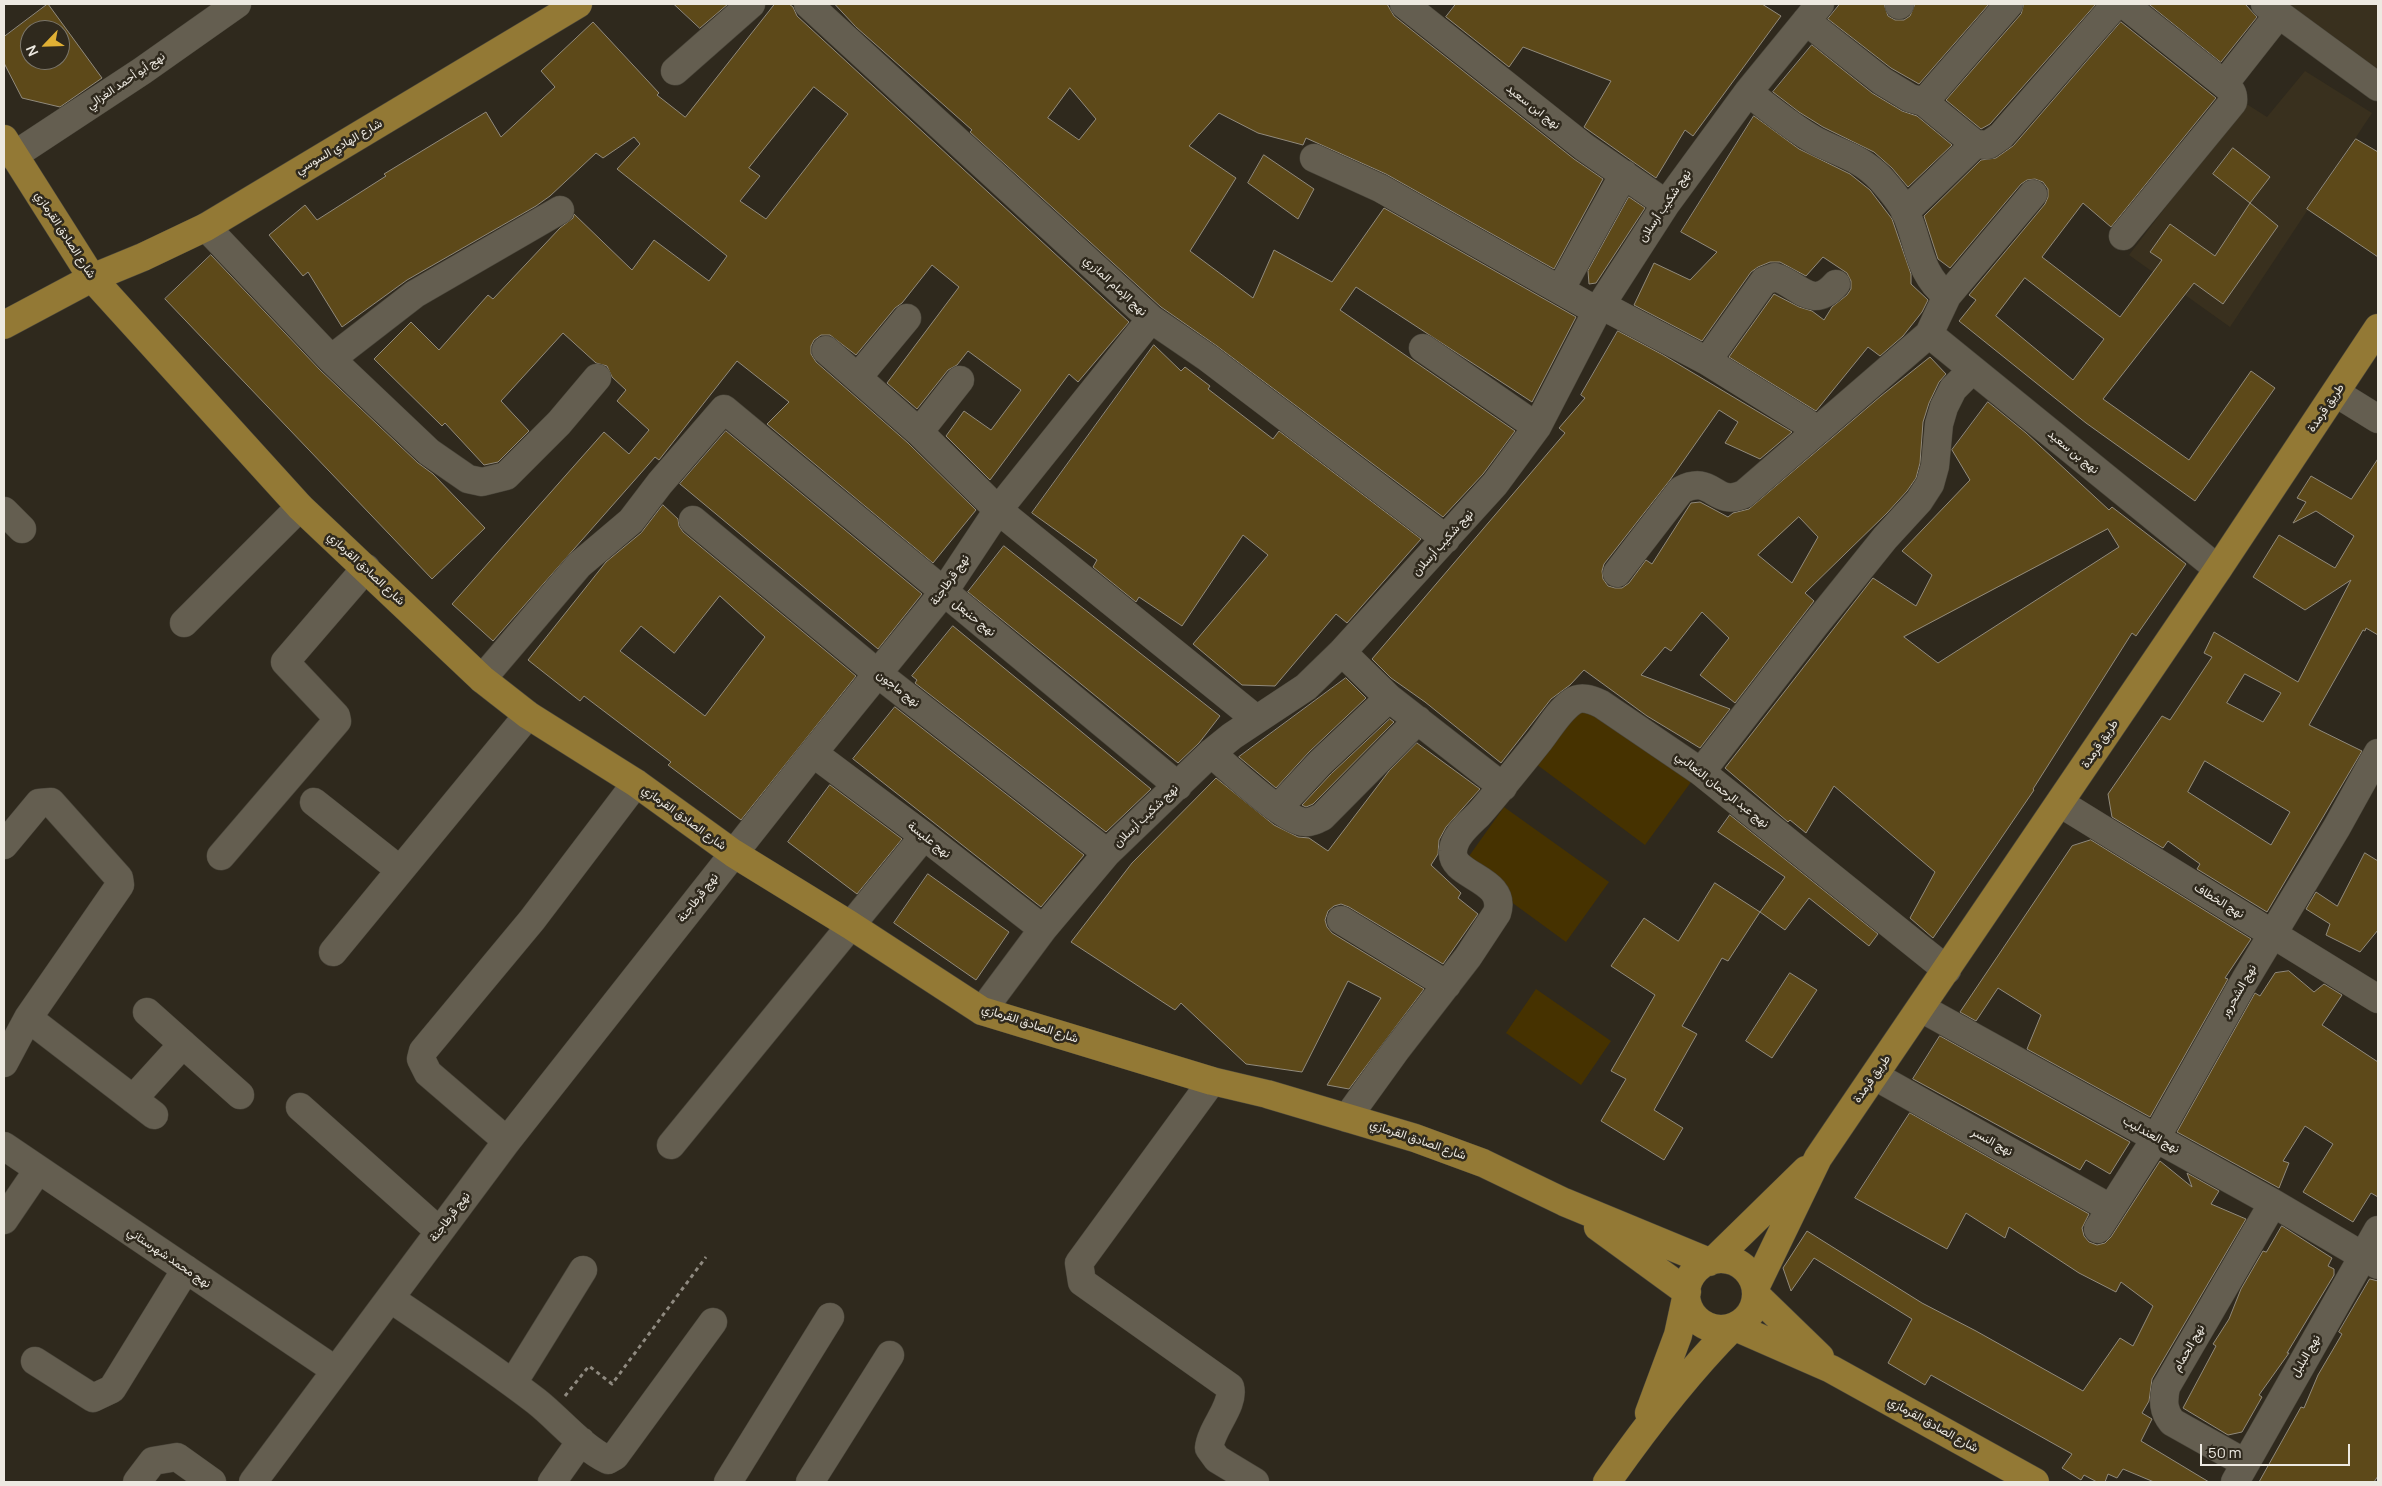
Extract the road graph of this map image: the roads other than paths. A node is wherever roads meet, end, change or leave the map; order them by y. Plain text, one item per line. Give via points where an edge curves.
1 (237, 4) edge
2 (578, 4) edge
3 (751, 4) edge
4 (808, 4) edge
5 (1404, 4) edge
6 (2008, 4) edge
7 (2124, 5) edge
8 (2272, 9) edge
9 (1432, 12) edge
10 (1813, 12) edge
11 (675, 71) dead end
12 (2224, 84) junction
13 (2378, 87) edge
14 (1748, 92) junction
15 (1924, 102) junction
16 (1975, 144) junction
17 (9, 148) edge
18 (1314, 158) dead end
19 (1624, 174) junction
20 (2033, 194) dead end
21 (1666, 204) junction
22 (560, 210) dead end
23 (1905, 212) junction
24 (206, 227) junction
25 (2123, 236) dead end
26 (92, 278) junction
27 (1836, 284) dead end
28 (1560, 290) junction
29 (1947, 296) junction
30 (1599, 308) junction
31 (907, 318) dead end
32 (1151, 319) junction
33 (4, 325) edge
34 (2378, 328) edge
35 (1929, 334) junction
36 (1423, 348) dead end
37 (826, 350) dead end
38 (331, 359) junction
39 (1707, 361) junction
40 (1972, 370) junction
41 (858, 377) junction
42 (597, 378) dead end
43 (960, 380) dead end
44 (2336, 393) junction
45 (2378, 419) edge
46 (1537, 427) junction
47 (1818, 430) junction
48 (919, 432) junction
49 (300, 507) junction
50 (998, 510) junction
51 (693, 520) dead end
52 (1446, 539) junction
53 (366, 568) junction
54 (2218, 569) junction
55 (1617, 573) dead end
56 (943, 593) junction
57 (184, 623) dead end
58 (1342, 652) junction
59 (877, 673) junction
60 (482, 678) junction
61 (1388, 698) junction
62 (528, 715) junction
63 (1256, 719) junction
64 (1418, 720) junction
65 (813, 753) junction
66 (1211, 753) junction
67 (2378, 753) edge
68 (1701, 772) junction
69 (636, 783) junction
70 (1178, 786) junction
71 (1503, 787) junction
72 (314, 802) dead end
73 (2060, 803) junction
74 (1278, 808) junction
75 (924, 836) junction
76 (4, 845) edge
77 (733, 854) junction
78 (1107, 854) junction
79 (222, 856) dead end
80 (400, 870) junction
81 (1341, 920) dead end
82 (850, 925) junction
83 (1043, 929) junction
84 (2272, 933) junction
85 (333, 952) dead end
86 (1947, 970) junction
87 (1446, 985) junction
88 (2378, 999) edge
89 (1921, 1008) junction
90 (982, 1011) junction
91 (147, 1012) dead end
92 (28, 1018) junction
93 (183, 1044) junction
94 (4, 1063) edge
95 (1874, 1076) junction
96 (1212, 1081) junction
97 (240, 1094) dead end
98 (133, 1098) junction
99 (300, 1107) dead end
100 (154, 1115) dead end
101 (1347, 1118) junction
102 (2156, 1138) junction
103 (507, 1141) junction
104 (4, 1146) edge
105 (671, 1146) dead end
106 (1818, 1158) junction
107 (38, 1170) junction
108 (1564, 1202) junction
109 (2273, 1203) junction
110 (2104, 1219) joint
111 (4, 1220) edge
112 (2378, 1230) edge
113 (439, 1231) junction
114 (2371, 1260) edge
115 (1711, 1261) junction
116 (186, 1269) junction
117 (583, 1270) dead end
118 (1756, 1291) junction
119 (1686, 1295) junction
120 (391, 1299) junction
121 (830, 1317) dead end
122 (713, 1322) dead end
123 (1734, 1328) junction
124 (890, 1355) dead end
125 (34, 1362) dead end
126 (1832, 1369) junction
127 (336, 1370) junction
128 (513, 1383) junction
129 (1640, 1435) junction
130 (581, 1441) junction
131 (2240, 1473) edge
132 (137, 1482) edge
133 (212, 1482) edge
134 (253, 1482) edge
135 (552, 1482) edge
136 (728, 1482) edge
137 (810, 1482) edge
138 (1255, 1482) edge
139 (1607, 1482) edge
140 (2035, 1482) edge

1 - 17 street, نهج أبو أحمد الغزالي via 142,71
2 - 24 main road, شارع الهادي السوسي
3 - 11 street
4 - 32 street, نهج الإمام المازري
5 - 9 street, نهج ابن سعيد
6 - 15 street
7 - 12 street
7 - 16 street via 2001,136 1988,145
8 - 12 street
8 - 13 street
9 - 19 street, نهج ابن سعيد via 1499,80
10 - 14 street, نهج شكيب أرسلان
10 - 15 street via 1882,81 1910,98
12 - 25 street via 2232,90 2233,102
14 - 21 street, نهج شكيب أرسلان
14 - 23 street via 1816,141 1858,159 1881,179
15 - 16 street
16 - 23 street
17 - 26 main road, شارع الصادق القرمازي
18 - 28 street via 1380,188
19 - 21 street, نهج ابن سعيد
19 - 28 street
20 - 29 street
21 - 30 street, نهج شكيب أرسلان
22 - 38 street via 416,294
23 - 29 street via 1923,267 1937,288
24 - 26 main road, شارع الهادي السوسي
24 - 38 street
26 - 33 main road, شارع الهادي السوسي
26 - 49 main road, شارع الصادق القرمازي
27 - 39 street via 1826,295 1816,296 1775,277 1764,281
28 - 30 street
29 - 35 street
30 - 39 street
30 - 46 street, نهج شكيب أرسلان
31 - 41 street
32 - 50 street, نهج قرطاجنة
32 - 52 street, نهج الإمام المازري via 1208,358
34 - 44 main road, طريق قرمدة
35 - 40 street, نهج بن سعيد
35 - 47 street
36 - 46 street
37 - 41 street
38 - 42 street via 429,452 468,478 482,482 506,476
39 - 47 street
40 - 54 street, نهج بن سعيد
40 - 68 street via 1954,389 1944,407 1935,466 1930,484 1919,502 1827,609
41 - 48 street
43 - 48 street
44 - 45 street
44 - 54 main road, طريق قرمدة
46 - 52 street, نهج شكيب أرسلان via 1495,484
47 - 55 street via 1744,494 1729,498 1706,485 1697,484 1681,490
48 - 50 street
49 - 53 main road, شارع الصادق القرمازي
49 - 57 street
50 - 56 street, نهج قرطاجنة
50 - 63 street
51 - 59 street, نهج ماجون
52 - 58 street, نهج شكيب أرسلان
53 - 60 main road, شارع الصادق القرمازي
53 - 79 street via 284,662 336,716 336,721
54 - 73 main road, طريق قرمدة
56 - 59 street, نهج قرطاجنة
56 - 60 street, نهج حنبعل via 724,409 631,521 579,565
56 - 70 street, نهج حنبعل
58 - 61 street
58 - 63 street, نهج شكيب أرسلان via 1306,687
59 - 65 street, نهج قرطاجنة
59 - 78 street, نهج ماجون
60 - 62 main road, شارع الصادق القرمازي
61 - 64 street
61 - 74 street
62 - 69 main road, شارع الصادق القرمازي
62 - 80 street
63 - 66 street, نهج شكيب أرسلان
64 - 71 street
64 - 74 street via 1322,817 1305,823
65 - 75 street, نهج عليسة
65 - 77 street, نهج قرطاجنة
66 - 70 street, نهج شكيب أرسلان
66 - 74 street
67 - 84 street, نهج الشحرور
68 - 71 street, نهج عبد الرحمان الثعالبي via 1601,704 1586,698 1573,701 1562,712
68 - 86 street, نهج عبد الرحمان الثعالبي
69 - 77 main road, شارع الصادق القرمازي
69 - 103 street via 532,920 423,1051 421,1059 428,1073
70 - 78 street, نهج شكيب أرسلان
71 - 87 street, نهج عبد الرحمان الثعالبي via 1456,838 1453,847 1456,862 1493,890 1500,905
72 - 80 street
73 - 84 street, نهج الخطاف
73 - 86 main road, طريق قرمدة
75 - 82 street
75 - 83 street, نهج عليسة
76 - 92 street via 39,803 51,802 119,878 120,885
77 - 82 main road, شارع الصادق القرمازي
77 - 103 street, نهج قرطاجنة
78 - 83 street, نهج شكيب أرسلان
80 - 85 street
81 - 87 street
82 - 90 main road, شارع الصادق القرمازي
82 - 105 street
83 - 90 street, نهج شكيب أرسلان
84 - 88 street, نهج الخطاف
84 - 102 street, نهج الشحرور
86 - 89 main road, طريق قرمدة
87 - 101 street
89 - 95 main road, طريق قرمدة
89 - 102 street, نهج العندليب
90 - 96 main road, شارع الصادق القرمازي
91 - 93 street
92 - 94 street
92 - 98 street
93 - 97 street
93 - 98 street
95 - 106 main road, طريق قرمدة
95 - 110 street, نهج النسر
96 - 101 main road, شارع الصادق القرمازي
96 - 138 street via 1079,1263 1082,1282 1230,1387 1232,1394 1209,1448 1217,1459
98 - 100 street
99 - 113 street
101 - 108 main road, شارع الصادق القرمازي via 1483,1163
102 - 109 street, نهج العندليب
102 - 110 street, نهج الشحرور
103 - 113 street, نهج قرطاجنة
104 - 107 street, نهج محمد شهرستاني
106 - 115 main road, طريق قرمدة
106 - 118 main road, طريق قرمدة
107 - 111 street
107 - 116 street, نهج محمد شهرستاني
108 - 115 main road, شارع الصادق القرمازي
108 - 119 main road, شارع الصادق القرمازي
109 - 114 street, نهج العندليب
109 - 131 street, نهج الحمام via 2166,1387 2164,1399 2167,1416 2172,1422
112 - 114 street, نهج البلبل
113 - 120 street, نهج قرطاجنة
114 - 131 street, نهج البلبل
115 - 118 main road via 1735,1262 1752,1276
115 - 119 main road via 1690,1278
116 - 125 street via 112,1389 93,1398
116 - 127 street, نهج محمد شهرستاني
117 - 128 street
118 - 123 main road via 1749,1316
118 - 126 main road, شارع الصادق القرمازي
119 - 123 main road via 1689,1308 1702,1324 1711,1328
119 - 129 main road via 1678,1335
120 - 127 street, نهج قرطاجنة
120 - 128 street
121 - 136 street
122 - 130 street via 615,1456 605,1459
123 - 126 main road, شارع الصادق القرمازي
123 - 129 main road via 1708,1352
124 - 137 street
126 - 140 main road, شارع الصادق القرمازي
127 - 134 street, نهج قرطاجنة
128 - 130 street
129 - 139 main road
130 - 135 street
132 - 133 street via 153,1461 177,1457

